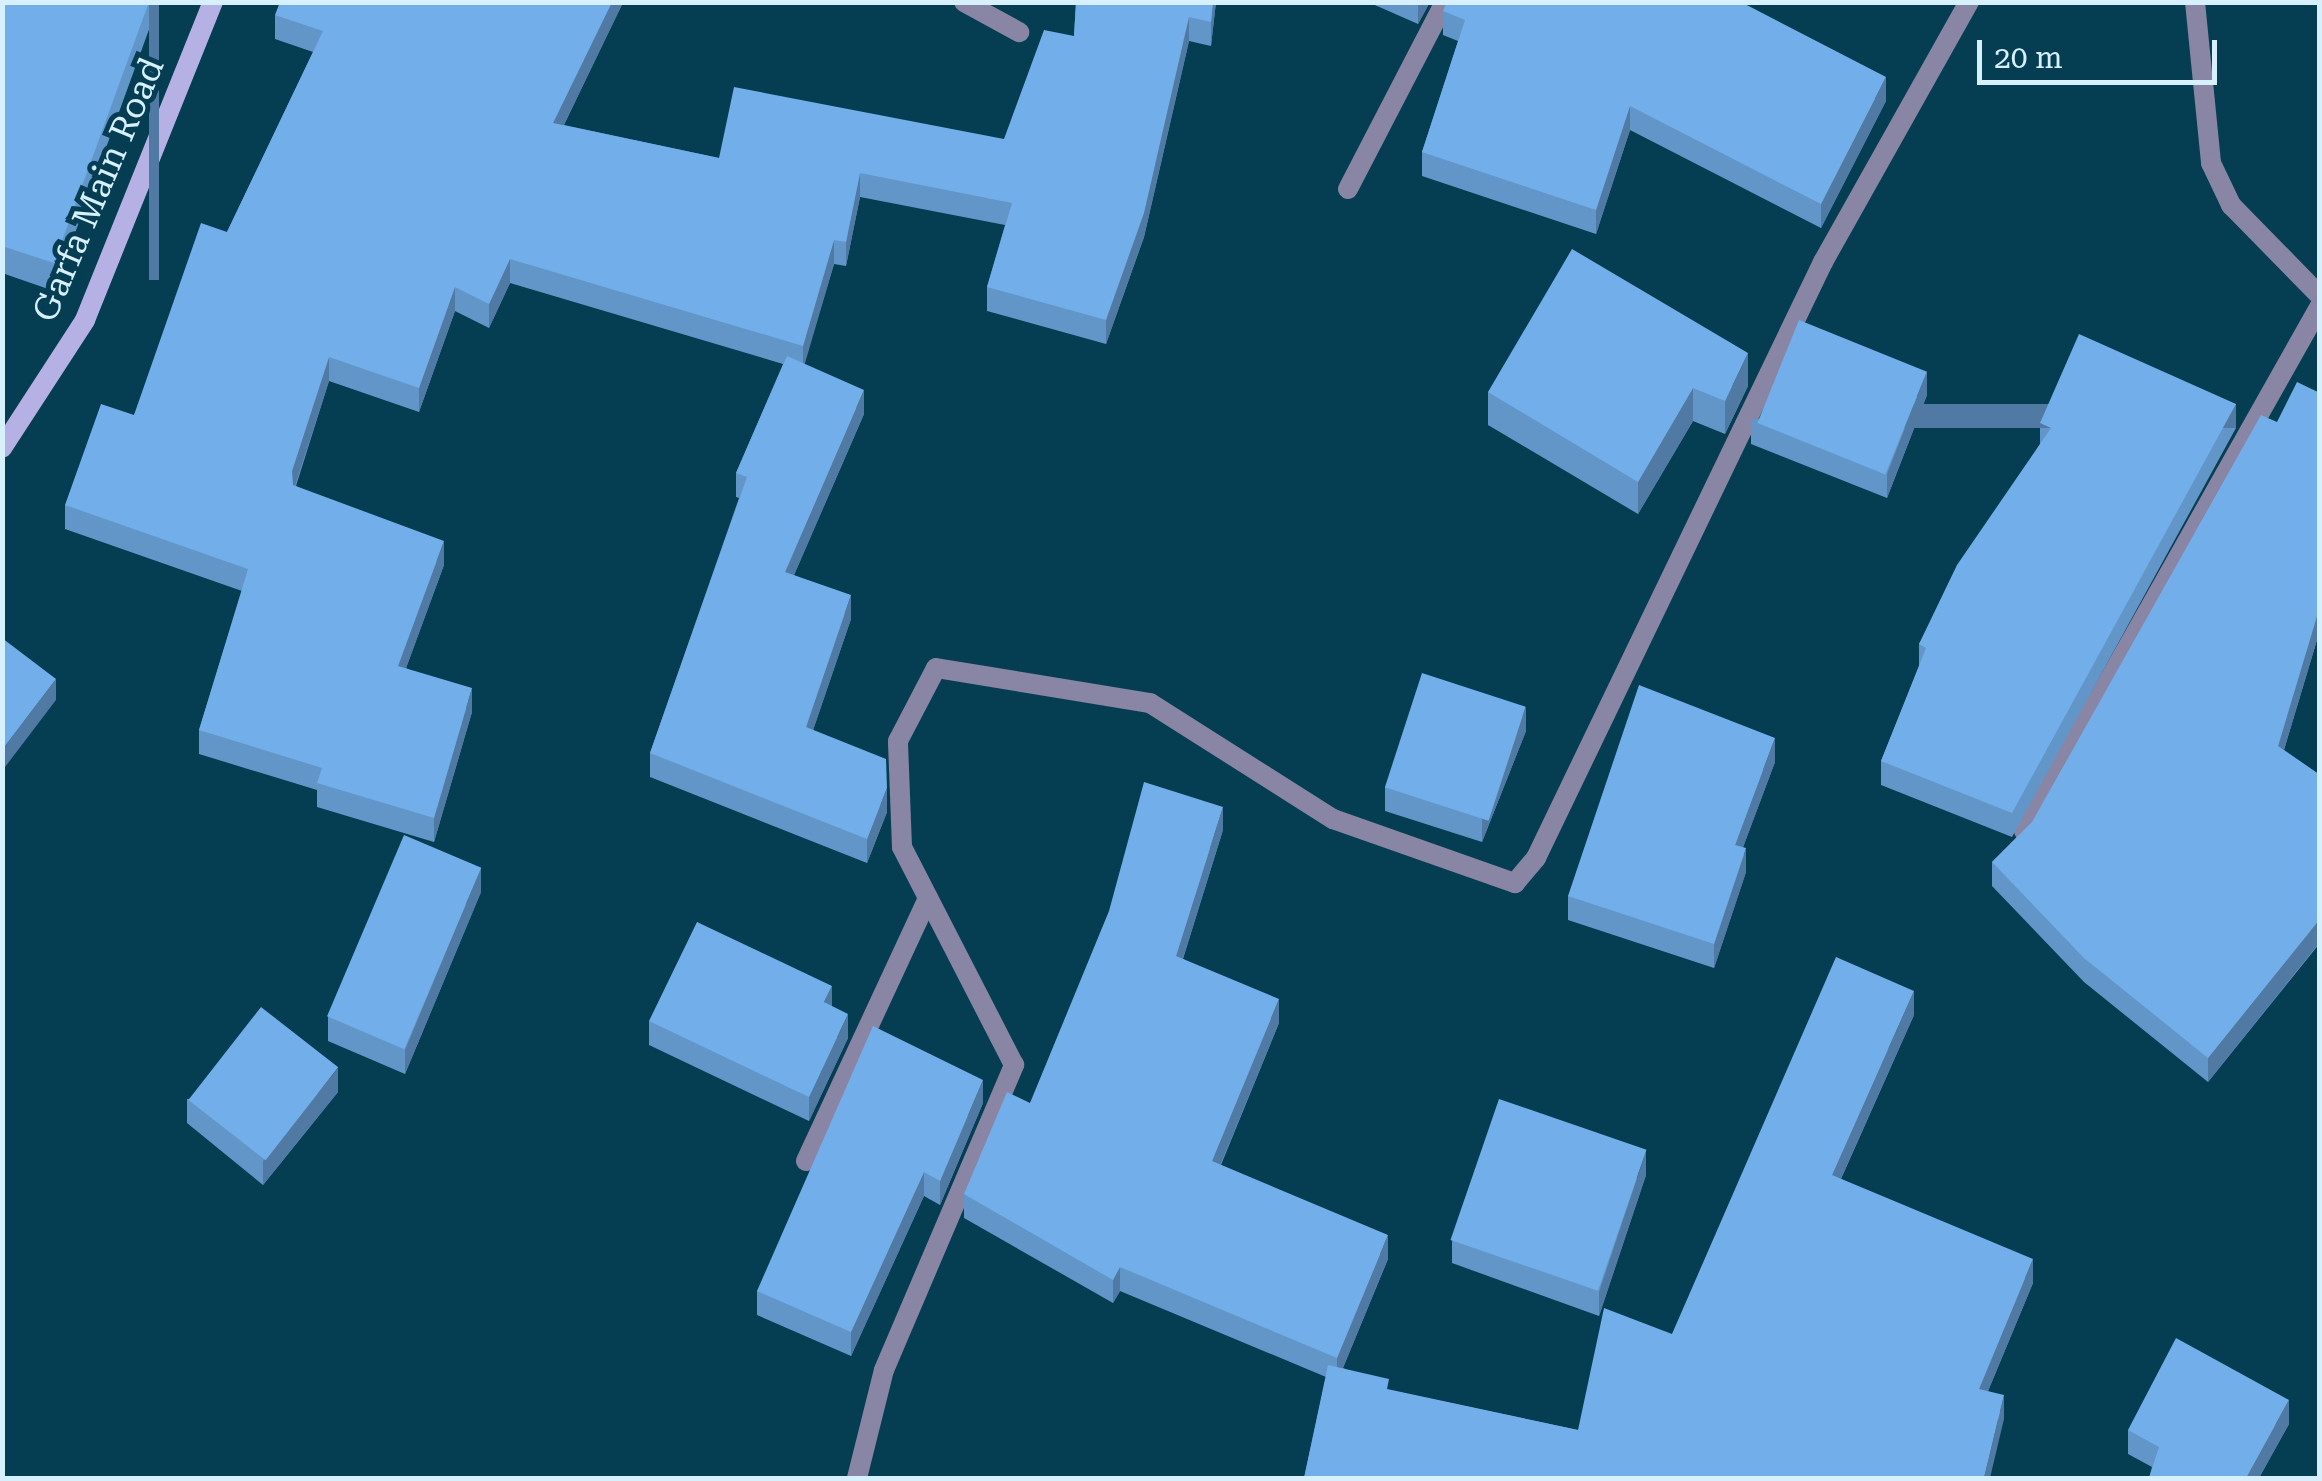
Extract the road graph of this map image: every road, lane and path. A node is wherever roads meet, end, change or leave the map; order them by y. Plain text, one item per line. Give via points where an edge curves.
1 (213, 2) edge
2 (964, 2) edge
3 (1445, 2) edge
4 (1968, 2) edge
5 (2195, 2) edge
6 (1019, 32) dead end
7 (1348, 189) dead end
8 (2320, 296) edge
9 (2320, 306) edge
10 (2, 448) edge
11 (2024, 831) edge
12 (928, 898) junction
13 (806, 1162) dead end
14 (856, 1478) edge

1 - 10 main road, Garfa Main Road via 85,320
2 - 6 street
3 - 7 street
4 - 12 street via 1822,262 1536,858 1515,882 1332,819 1150,703 936,668 898,741 902,847
5 - 8 street via 2211,163 2231,205
9 - 11 street
12 - 13 street
12 - 14 street via 1014,1065 884,1370

